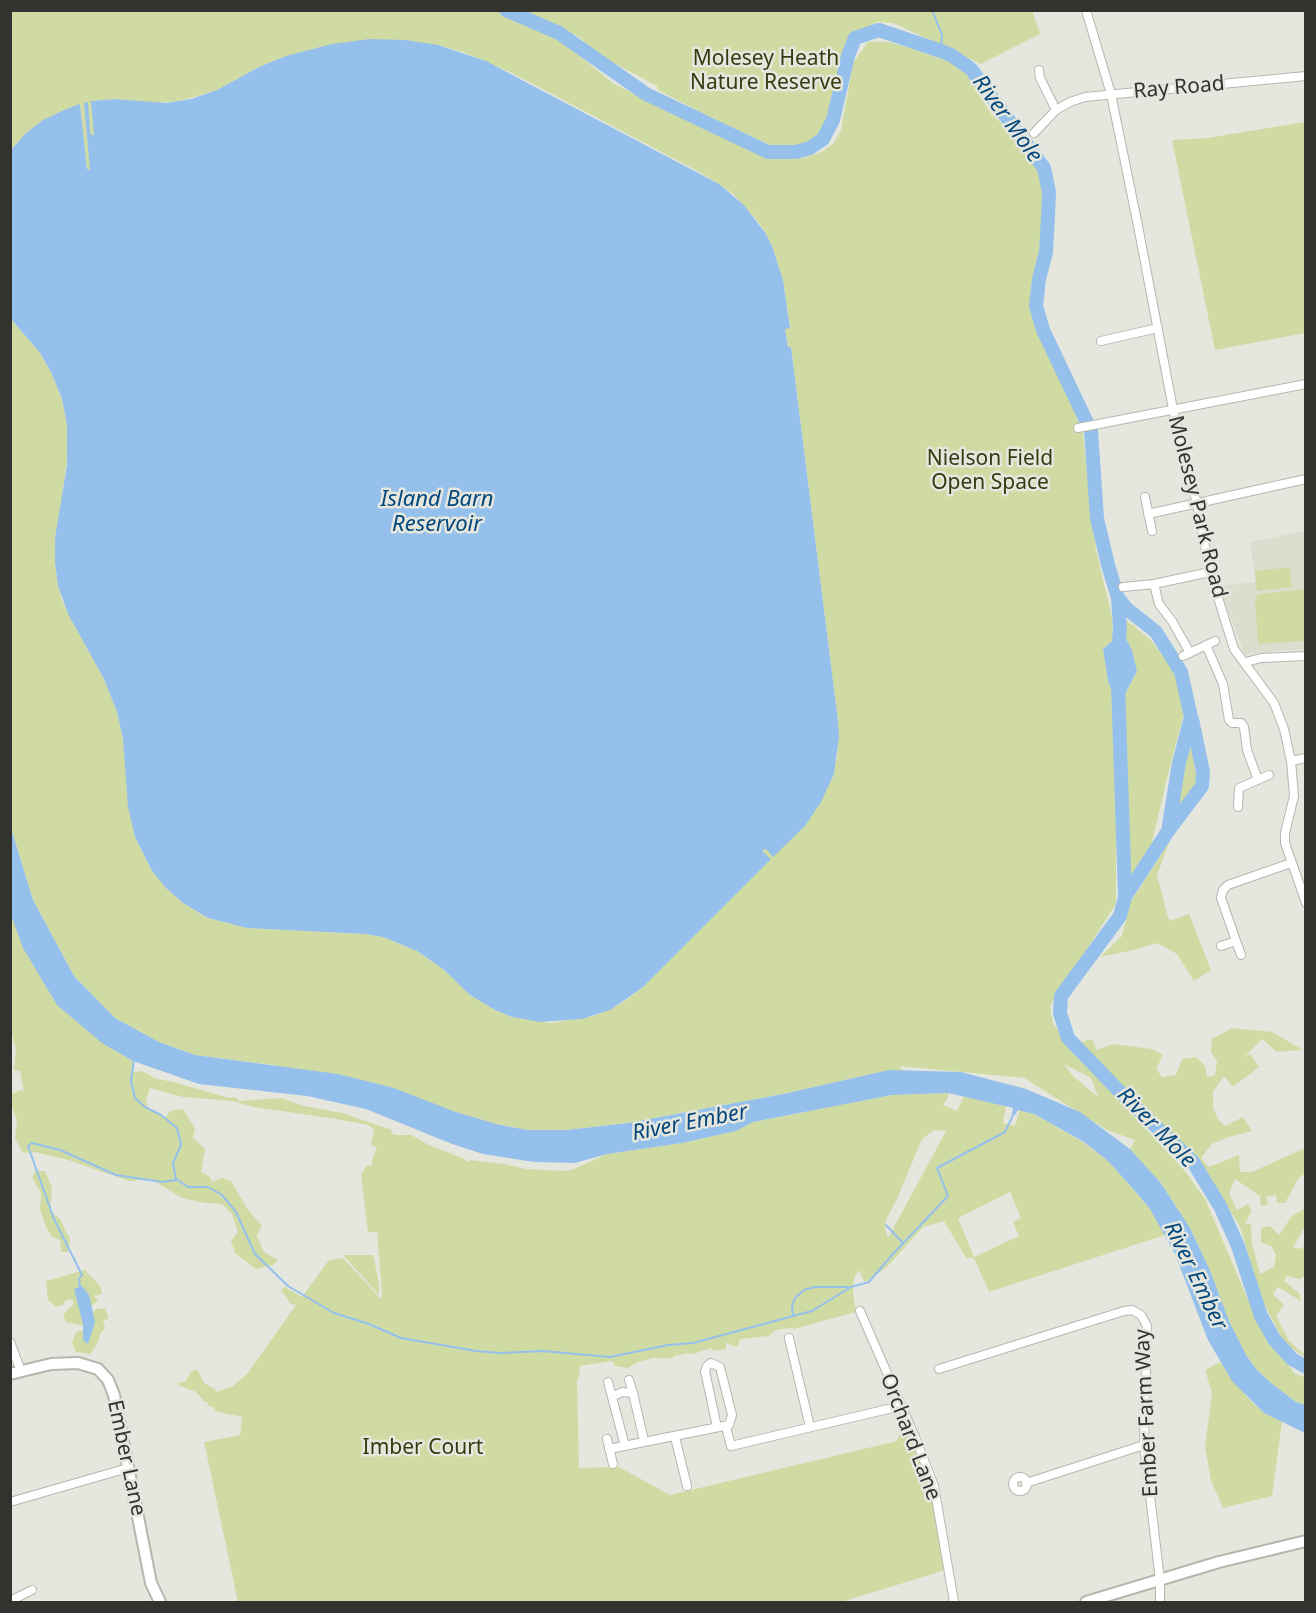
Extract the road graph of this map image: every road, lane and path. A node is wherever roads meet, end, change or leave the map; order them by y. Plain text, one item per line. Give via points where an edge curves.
1 (1086, 10) edge
2 (1039, 70) dead end
3 (1305, 76) edge
4 (1111, 94) junction
5 (1056, 110) junction
6 (1034, 133) dead end
7 (1158, 328) junction
8 (1101, 341) dead end
9 (1305, 384) edge
10 (1173, 409) junction
11 (1080, 427) dead end
12 (1305, 479) edge
13 (1145, 497) dead end
14 (1197, 504) junction
15 (1148, 514) junction
16 (1152, 531) dead end
17 (1210, 572) junction
18 (1154, 584) junction
19 (1123, 587) dead end
20 (1215, 641) dead end
21 (1206, 645) junction
22 (1305, 656) edge
23 (1246, 662) junction
24 (1305, 758) edge
25 (1291, 761) junction
26 (1269, 775) dead end
27 (1258, 780) junction
28 (1238, 807) dead end
29 (1292, 863) junction
30 (1305, 903) edge
31 (1236, 941) junction
32 (1221, 946) dead end
33 (1241, 955) dead end
34 (860, 1311) dead end
35 (789, 1338) dead end
36 (10, 1342) edge
37 (939, 1369) dead end
38 (16, 1373) edge
39 (629, 1380) dead end
40 (608, 1382) dead end
41 (633, 1393) junction
42 (612, 1397) junction
43 (901, 1406) junction
44 (721, 1427) junction
45 (810, 1427) junction
46 (675, 1437) junction
47 (607, 1439) dead end
48 (644, 1441) junction
49 (1144, 1445) junction
50 (625, 1446) junction
51 (609, 1449) junction
52 (613, 1464) dead end
53 (128, 1468) junction
54 (1026, 1483) dead end
55 (687, 1486) dead end
56 (10, 1502) edge
57 (1305, 1540) edge
58 (1160, 1580) junction
59 (32, 1590) dead end
60 (10, 1601) edge
61 (160, 1602) edge
62 (954, 1602) edge
63 (1086, 1602) edge
64 (1160, 1602) edge

1 - 4 street, Molesey Park Road
2 - 5 street
3 - 4 street, Ray Road
4 - 5 street, Ray Road via 1070,102
4 - 7 street, Molesey Park Road
5 - 6 street, Ray Road
7 - 8 street
7 - 10 street, Molesey Park Road
9 - 10 street
10 - 11 street
10 - 14 street, Molesey Park Road
12 - 14 street
13 - 15 street
14 - 15 street
14 - 17 street, Molesey Park Road
15 - 16 street
17 - 18 street
17 - 23 street, Molesey Park Road via 1234,649
18 - 19 street
18 - 21 street via 1159,604 1172,621 1186,654
20 - 21 street
21 - 27 street via 1223,684 1229,720 1244,727
22 - 23 street
23 - 25 street, Molesey Park Road via 1274,703
24 - 25 street
25 - 29 street, Molesey Park Road via 1294,796 1285,843
26 - 27 street
27 - 28 street via 1239,788
29 - 30 street, Molesey Park Road
29 - 31 street via 1223,890 1221,898
31 - 32 street
31 - 33 street
34 - 43 street, Orchard Lane
35 - 45 street
36 - 38 street
37 - 49 street, Ember Farm Way via 1132,1310 1141,1315 1147,1326
38 - 53 main road, Ember Lane via 71,1363 98,1369 114,1395
39 - 41 street
40 - 42 street
41 - 42 street via 622,1392
41 - 48 street
42 - 50 street
43 - 45 street
43 - 62 street, Orchard Lane via 934,1486
44 - 44 street via 705,1371 711,1363 720,1367 732,1415 729,1425
44 - 45 street via 731,1446
44 - 46 street
46 - 48 street
46 - 55 street
47 - 51 street
48 - 50 street
49 - 54 street
49 - 58 street, Ember Farm Way
50 - 51 street
51 - 52 street
53 - 56 street
53 - 61 main road, Ember Lane via 151,1583
57 - 58 main road
58 - 63 main road
58 - 64 street, Ember Farm Way
59 - 60 street

